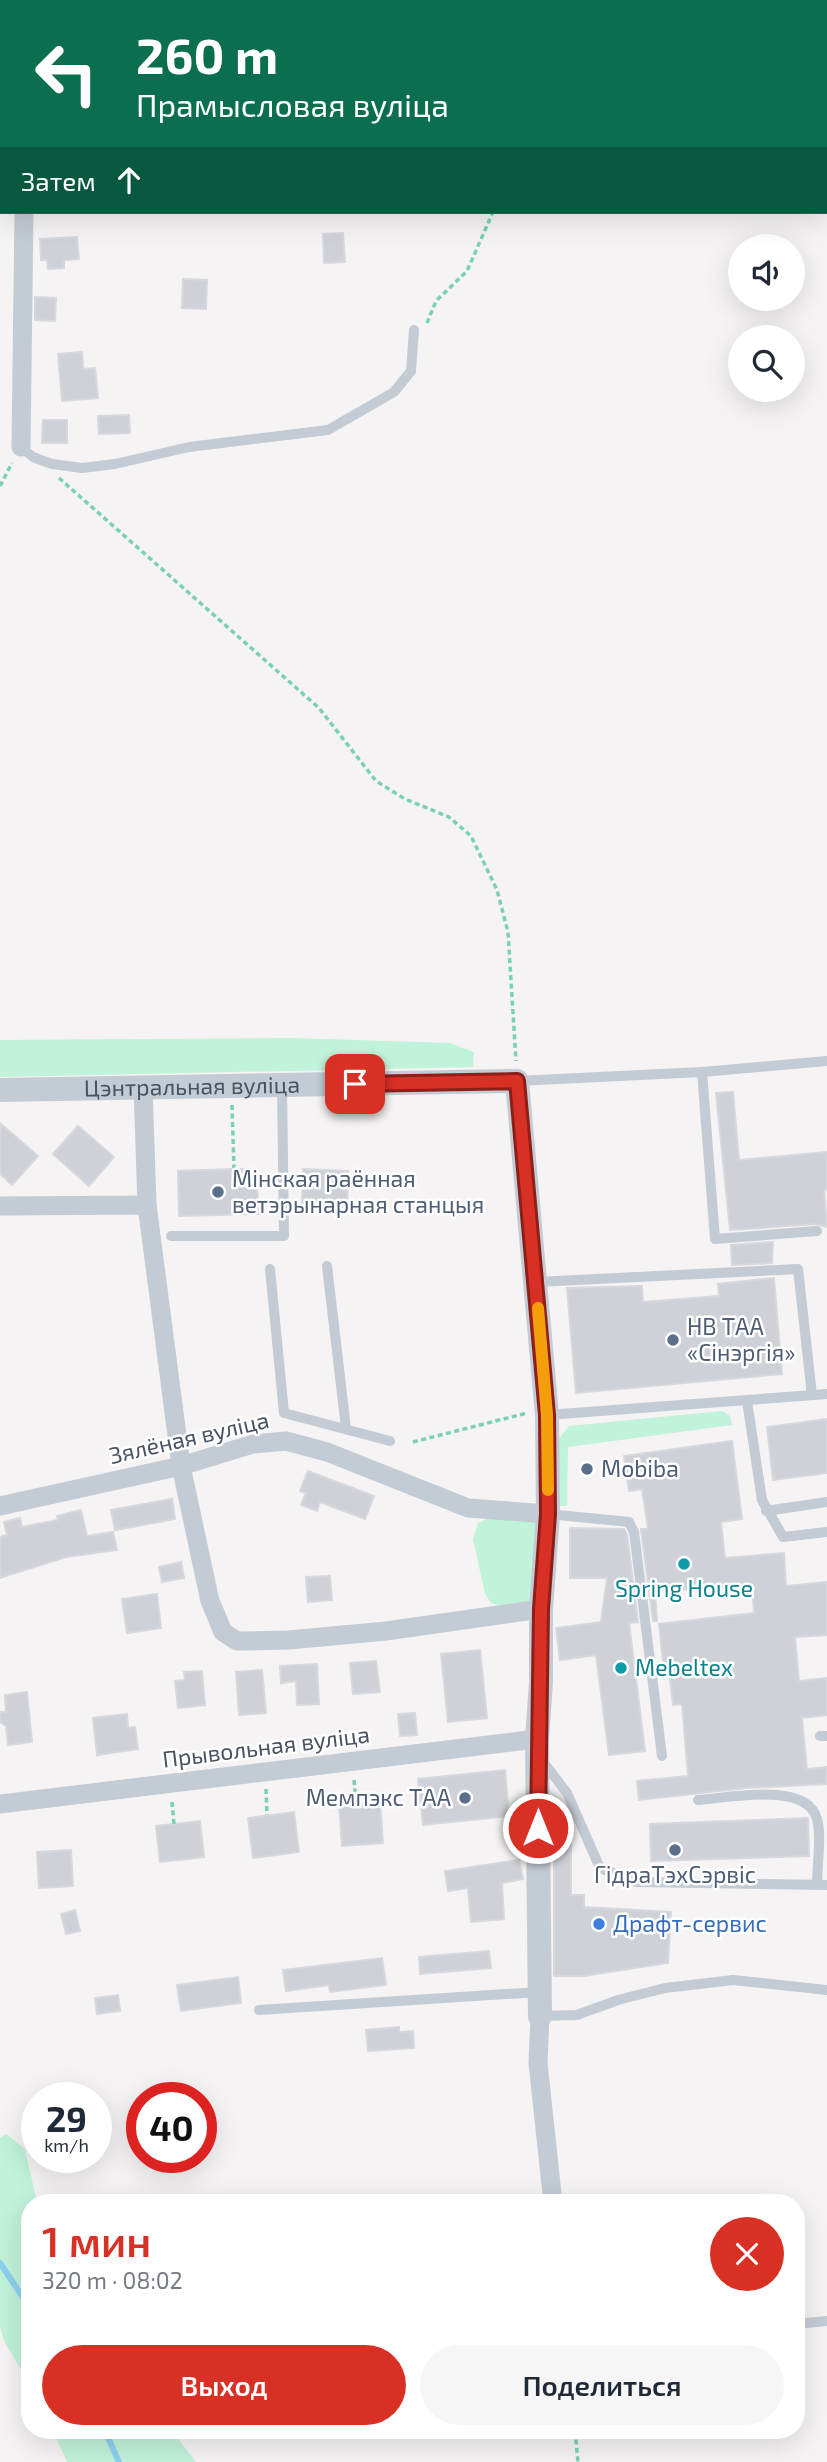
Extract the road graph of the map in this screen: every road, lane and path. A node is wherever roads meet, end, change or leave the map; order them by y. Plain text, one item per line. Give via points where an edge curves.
1 (24, 214) edge
2 (492, 214) edge
3 (414, 330) dead end
4 (425, 333) dead end
5 (21, 447) junction
6 (52, 464) junction
7 (0, 486) edge
8 (827, 1062) edge
9 (702, 1072) junction
10 (517, 1081) junction
11 (232, 1086) junction
12 (282, 1086) junction
13 (143, 1087) junction
14 (0, 1090) edge
15 (234, 1169) dead end
16 (148, 1205) junction
17 (0, 1206) edge
18 (817, 1231) dead end
19 (171, 1236) dead end
20 (327, 1266) dead end
21 (270, 1269) dead end
22 (536, 1282) junction
23 (827, 1394) edge
24 (812, 1395) junction
25 (747, 1401) junction
26 (546, 1411) junction
27 (346, 1427) junction
28 (390, 1441) dead end
29 (413, 1442) dead end
30 (181, 1466) junction
31 (827, 1502) edge
32 (0, 1506) edge
33 (766, 1511) junction
34 (548, 1514) junction
35 (827, 1532) edge
36 (541, 1609) junction
37 (538, 1742) junction
38 (662, 1756) dead end
39 (353, 1774) dead end
40 (265, 1783) dead end
41 (171, 1793) dead end
42 (698, 1800) dead end
43 (356, 1803) dead end
44 (0, 1804) edge
45 (267, 1815) dead end
46 (174, 1824) dead end
47 (822, 1884) edge
48 (827, 1990) edge
49 (540, 2004) junction
50 (260, 2010) dead end
51 (552, 2194) edge
52 (827, 2321) edge
53 (805, 2323) edge
54 (576, 2439) edge
55 (578, 2462) edge

1 - 5 street
2 - 4 path via 467,271 430,312
3 - 6 lane via 411,371 394,391 328,430 189,447 115,464 82,468
5 - 6 lane
5 - 7 path
6 - 10 path via 61,482 319,708 376,780 405,799 449,817 471,836 498,890 508,932
8 - 9 lane
9 - 10 lane
9 - 18 lane via 715,1238
10 - 12 street, Цэнтральная вуліца
10 - 22 street
11 - 12 street, Цэнтральная вуліца
11 - 13 street, Цэнтральная вуліца
11 - 15 path
12 - 19 lane via 284,1236
13 - 14 street, Цэнтральная вуліца
13 - 16 street
16 - 17 street
16 - 30 street
20 - 27 lane
21 - 27 lane via 284,1413
22 - 24 lane via 798,1269
22 - 26 street
23 - 24 lane
24 - 25 lane
25 - 26 lane
25 - 33 lane
26 - 29 path
26 - 34 street
27 - 28 lane
30 - 32 street, Зялёная вуліца
30 - 34 street, Зялёная вуліца via 253,1444 286,1441 327,1452 468,1507
30 - 36 street via 210,1601 223,1632 237,1642 386,1631
31 - 33 lane
33 - 35 lane via 783,1537
34 - 36 street
34 - 38 lane via 629,1522 634,1532
36 - 37 street
37 - 44 street, Прывольная вуліца
37 - 47 lane via 547,1770 567,1793 600,1868 637,1882
37 - 49 street
39 - 43 path
40 - 45 path
41 - 46 path
42 - 47 lane via 791,1795 807,1801 817,1818
48 - 49 lane via 733,1980 665,1988 577,2015
49 - 50 lane
49 - 51 street via 537,2063
52 - 53 lane
54 - 55 path

